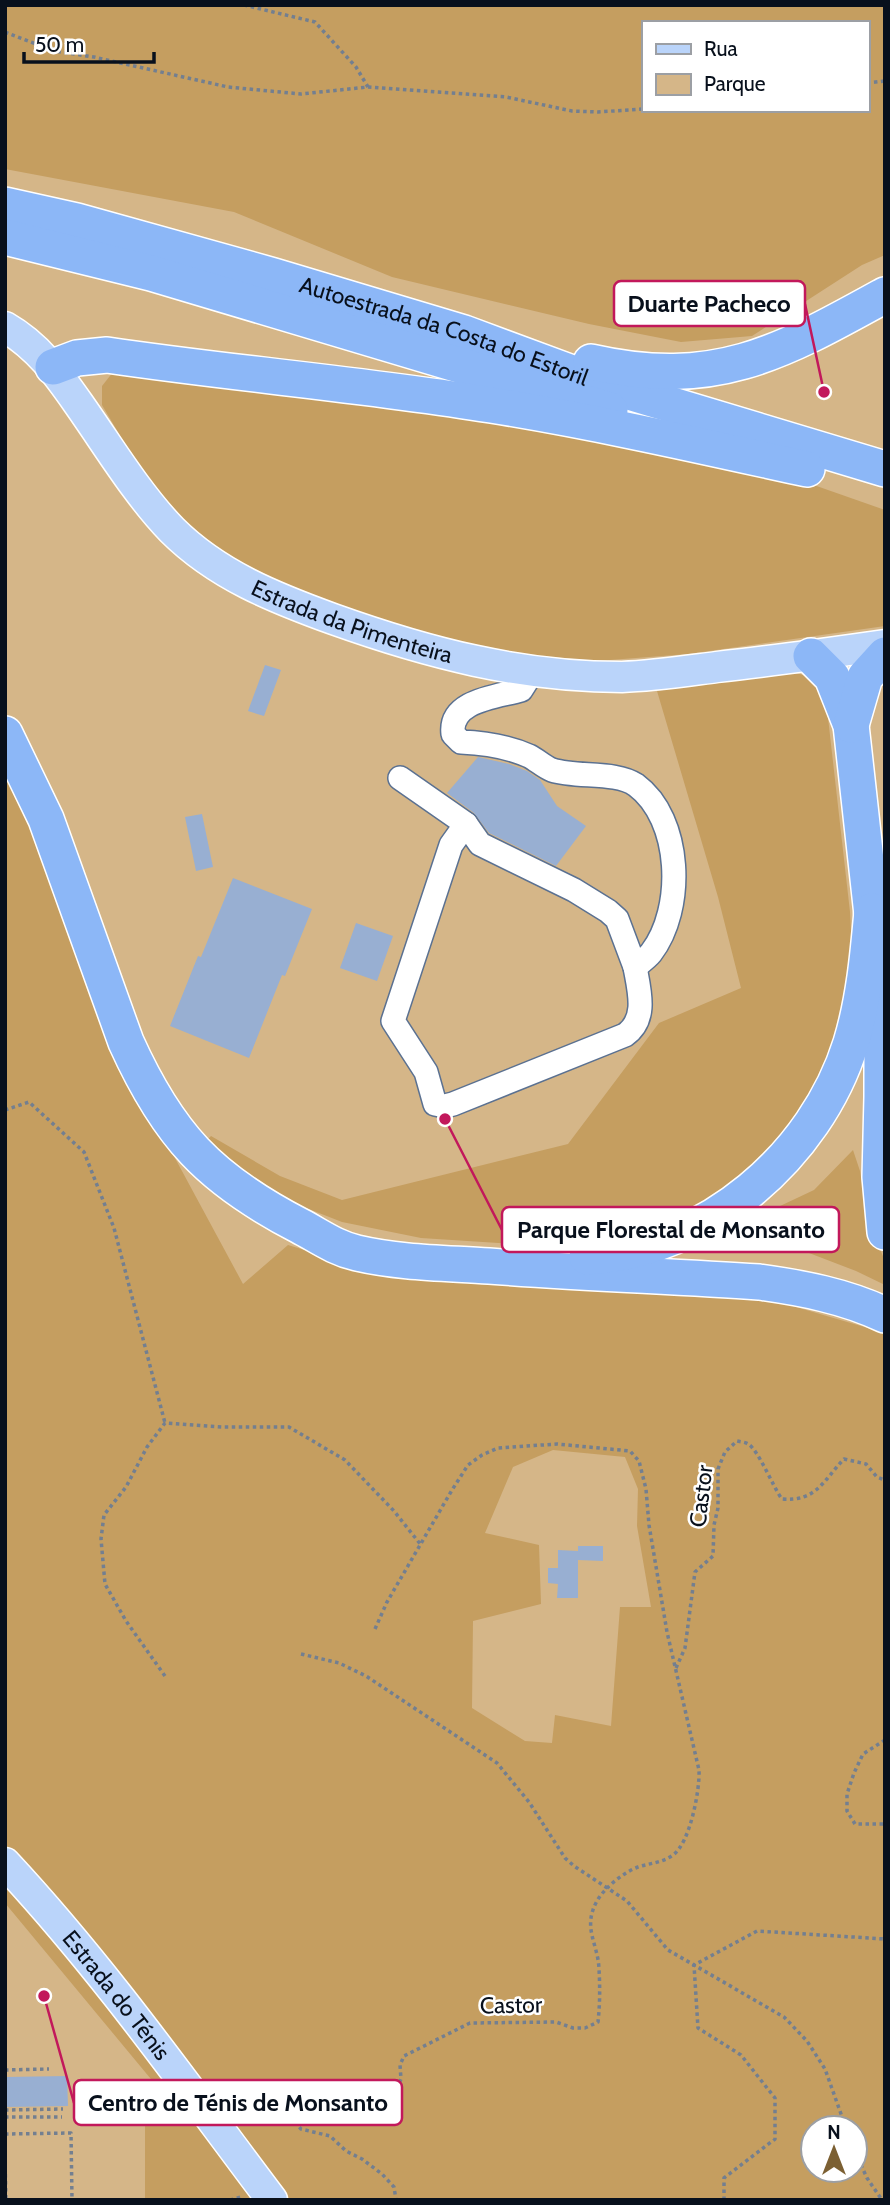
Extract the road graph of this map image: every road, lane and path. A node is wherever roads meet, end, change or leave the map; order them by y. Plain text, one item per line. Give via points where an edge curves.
1 (243, 5) edge
2 (5, 32) edge
3 (368, 87) junction
4 (642, 108) edge
5 (5, 205) edge
6 (5, 237) edge
7 (885, 295) edge
8 (5, 327) edge
9 (464, 333) junction
10 (53, 367) junction
11 (807, 469) junction
12 (883, 476) edge
13 (885, 645) edge
14 (885, 655) edge
15 (811, 656) junction
16 (533, 671) junction
17 (851, 725) junction
18 (5, 734) edge
19 (400, 778) dead end
20 (873, 823) edge
21 (466, 824) junction
22 (872, 911) junction
23 (635, 967) junction
24 (884, 1093) edge
25 (5, 1110) edge
26 (302, 1227) junction
27 (885, 1232) edge
28 (885, 1315) edge
29 (165, 1423) junction
30 (885, 1480) edge
31 (421, 1545) junction
32 (374, 1629) dead end
33 (301, 1654) dead end
34 (676, 1670) junction
35 (165, 1676) dead end
36 (885, 1740) edge
37 (885, 1824) edge
38 (5, 1863) edge
39 (609, 1887) junction
40 (885, 1939) edge
41 (694, 1965) junction
42 (49, 2069) dead end
43 (5, 2070) edge
44 (63, 2109) dead end
45 (5, 2110) edge
46 (841, 2114) edge
47 (5, 2117) edge
48 (62, 2117) dead end
49 (5, 2134) edge
50 (5, 2160) edge
51 (869, 2181) edge
52 (5, 2185) edge
53 (243, 2196) dead end
54 (6, 2200) edge
55 (72, 2200) edge
56 (230, 2200) edge
57 (272, 2200) edge
58 (397, 2200) edge
59 (724, 2200) edge
60 (882, 2200) edge

1 - 3 path via 314,23 356,67
2 - 3 path via 54,51 228,87 301,94
3 - 4 path via 506,96 572,110
5 - 9 highway, Autoestrada da Costa do Estoril via 178,248
6 - 11 highway, Autoestrada da Costa do Estoril via 176,280
7 - 9 highway via 775,352 707,370 669,372 601,364
8 - 10 main road, Estrada da Pimenteira
9 - 12 highway, Autoestrada da Costa do Estoril via 599,383
10 - 11 highway via 107,355 397,391 609,426
10 - 16 main road, Estrada da Pimenteira via 172,530 216,567 261,591 382,636 444,655
11 - 12 highway
13 - 15 main road, Estrada da Pimenteira
14 - 17 highway via 865,677
15 - 16 main road, Estrada da Pimenteira via 624,677
15 - 17 highway via 832,677
16 - 23 street via 521,690 473,703 457,714 453,734 461,742 529,756 552,770 627,779 653,803 673,854 675,872 663,930 651,953
17 - 20 highway
18 - 26 highway via 46,819 126,1042 159,1106 220,1176 250,1199
19 - 21 street
20 - 22 highway
21 - 23 street via 480,844 608,911 617,919
21 - 23 street via 451,845 393,1021 426,1072 435,1104 453,1104 634,1029 641,1003
22 - 24 highway via 882,1005
22 - 26 highway via 858,1017 850,1046 821,1107 774,1170 701,1223 636,1250 604,1256 519,1259 394,1249 341,1240
24 - 27 highway via 880,1177
25 - 29 path via 29,1102 84,1152 114,1228
26 - 28 highway via 327,1243 356,1253 511,1268 759,1282 846,1300
29 - 31 path via 289,1427 345,1460
29 - 35 path via 104,1515 101,1539 105,1584
30 - 34 path, Castor via 866,1464 844,1459 815,1493 797,1500 782,1499 749,1444 737,1441 725,1452 718,1469 713,1556 695,1572 685,1648
31 - 32 path
31 - 34 path via 468,1465 482,1455 498,1448 557,1444 630,1451 639,1461 646,1489
33 - 39 path via 339,1663 366,1676 497,1763 565,1858
34 - 39 path via 699,1770 693,1816 676,1854 636,1868
36 - 37 path via 863,1754 847,1794 847,1811 855,1824
38 - 57 main road, Estrada do Ténis via 84,1954
39 - 41 path via 626,1900 668,1950
39 - 58 path, Castor via 597,1900 591,1924 601,1993 598,2022 573,2028 556,2022 470,2022 404,2056 394,2094 350,2107 320,2111 310,2107 294,2121 301,2129 330,2136 372,2166 394,2187
40 - 41 path via 757,1931
41 - 46 path via 784,2017 825,2069
41 - 59 path via 698,2028 741,2055 775,2098 775,2139 724,2178
42 - 43 path
44 - 45 path
47 - 48 path
49 - 55 path via 71,2133
50 - 52 path
51 - 60 path
52 - 54 path
53 - 56 path

